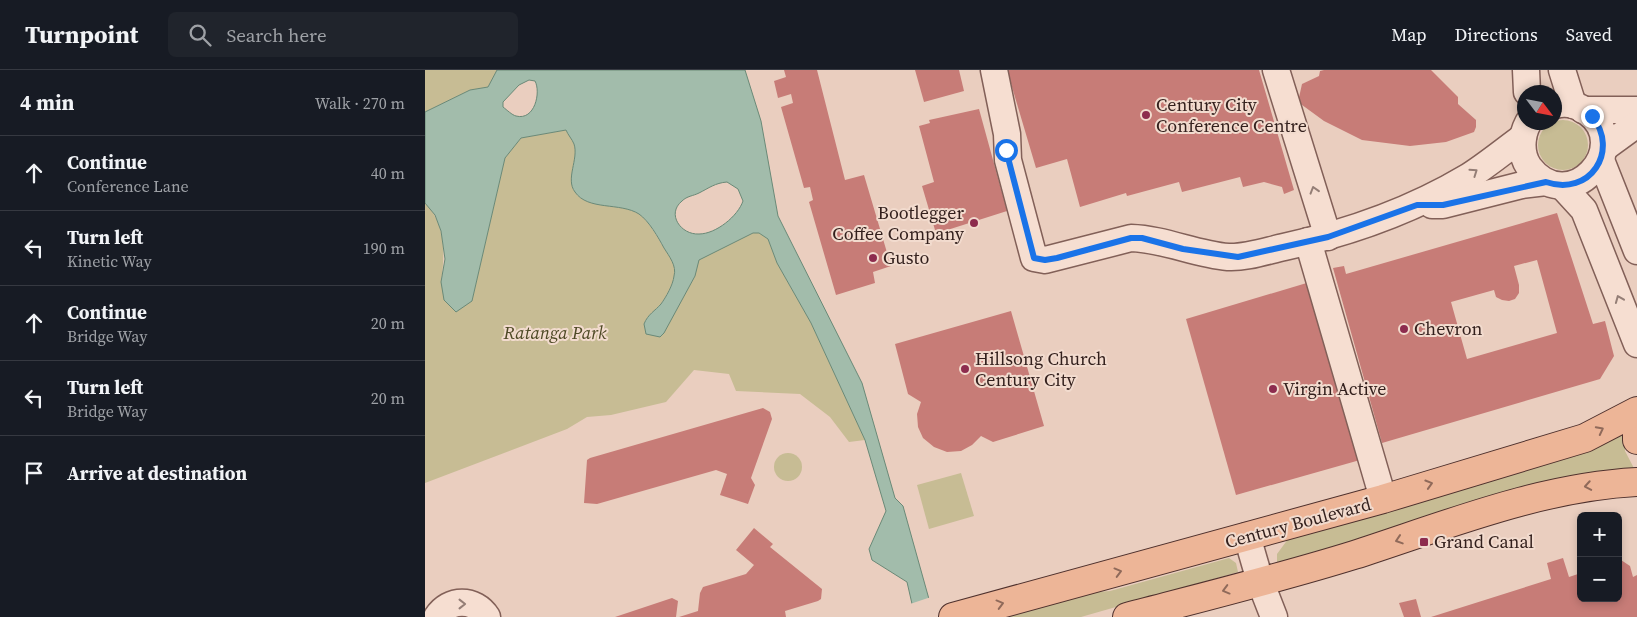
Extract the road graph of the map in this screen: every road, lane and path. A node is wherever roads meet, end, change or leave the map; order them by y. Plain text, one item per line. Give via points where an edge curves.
1 (993, 70) edge
2 (1276, 70) edge
3 (1526, 70) edge
4 (1561, 70) edge
5 (1527, 85) edge
6 (1570, 106) edge
7 (1637, 110) edge
8 (1637, 124) edge
9 (1523, 130) edge
10 (1526, 130) edge
11 (1602, 154) junction
12 (1554, 184) junction
13 (1417, 205) junction
14 (1318, 239) junction
15 (1637, 250) edge
16 (1637, 344) edge
17 (1637, 411) edge
18 (1637, 426) edge
19 (1637, 440) edge
20 (1637, 482) edge
21 (1380, 488) dead end
22 (1247, 536) junction
23 (1260, 581) junction
24 (437, 617) edge
25 (487, 617) edge
26 (953, 617) edge
27 (1127, 617) edge
28 (1274, 617) edge

1 - 14 street via 1007,134 1008,160 1045,258 1131,238 1233,257
14 -> 2 street
3 - 5 street
4 - 6 street
6 - 7 street
6 - 11 street via 1599,124 1603,136
8 - 11 street
13 -> 9 street via 1469,176
10 - 12 street via 1523,151 1527,163 1535,174
11 - 12 street via 1595,170 1585,179 1574,184
11 - 15 street
12 - 13 street via 1443,205
16 -> 12 street via 1584,210
13 - 14 street
14 - 21 street
22 -> 17 main road, Century Boulevard via 1585,438
18 - 19 main road
20 -> 23 main road via 1593,485 1541,496 1348,557
22 - 23 street
26 -> 22 main road, Century Boulevard
23 -> 27 main road
23 - 28 street
24 -> 25 street via 449,604 464,602 479,607

